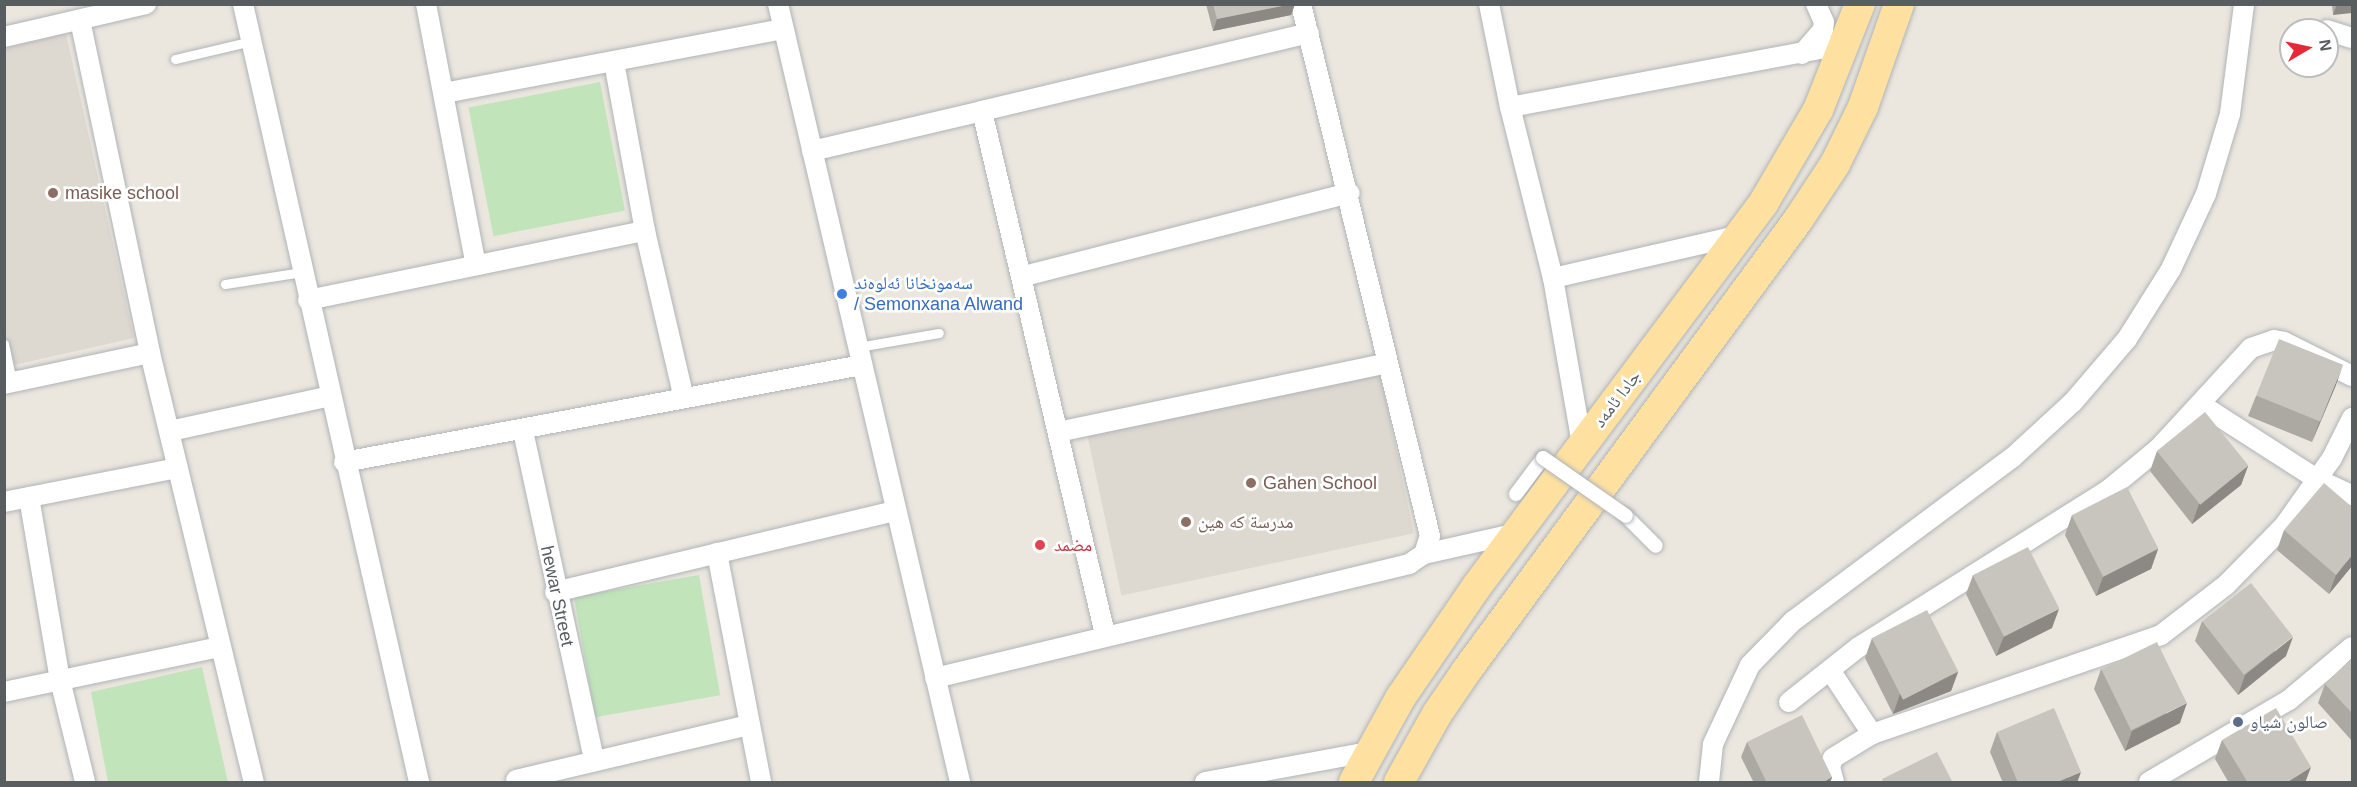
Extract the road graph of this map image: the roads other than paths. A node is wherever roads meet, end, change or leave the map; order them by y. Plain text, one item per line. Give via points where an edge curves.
1 (146, 4) edge
2 (243, 4) edge
3 (426, 4) edge
4 (778, 4) edge
5 (1301, 4) edge
6 (1489, 4) edge
7 (1816, 4) edge
8 (1860, 4) edge
9 (1899, 4) edge
10 (2244, 4) edge
11 (81, 20) junction
12 (783, 29) junction
13 (1309, 33) junction
14 (4, 37) edge
15 (252, 41) junction
16 (1846, 44) junction
17 (1802, 54) junction
18 (175, 59) dead end
19 (614, 62) junction
20 (444, 93) junction
21 (1510, 107) junction
22 (982, 111) junction
23 (812, 151) junction
24 (1350, 193) junction
25 (645, 231) junction
26 (1742, 235) junction
27 (476, 265) junction
28 (302, 272) junction
29 (1024, 276) junction
30 (1553, 278) junction
31 (225, 284) dead end
32 (308, 300) junction
33 (939, 333) dead end
34 (4, 344) edge
35 (150, 352) junction
36 (860, 356) junction
37 (1387, 363) junction
38 (2352, 376) edge
39 (8, 384) edge
40 (331, 396) junction
41 (684, 398) junction
42 (2200, 404) junction
43 (2352, 418) edge
44 (170, 431) junction
45 (523, 431) junction
46 (1058, 432) junction
47 (1582, 445) junction
48 (344, 462) junction
49 (178, 468) junction
50 (2317, 479) junction
51 (1516, 494) dead end
52 (2352, 495) edge
53 (29, 497) junction
54 (4, 502) edge
55 (896, 511) junction
56 (1520, 532) junction
57 (1656, 546) dead end
58 (717, 553) junction
59 (1424, 554) junction
60 (555, 592) junction
61 (1105, 634) junction
62 (219, 647) junction
63 (2352, 647) edge
64 (1830, 670) junction
65 (935, 678) junction
66 (60, 680) junction
67 (4, 692) edge
68 (1789, 702) dead end
69 (749, 725) junction
70 (1872, 734) junction
71 (1368, 752) junction
72 (594, 760) junction
73 (512, 782) edge
74 (85, 783) edge
75 (254, 783) edge
76 (419, 783) edge
77 (761, 783) edge
78 (960, 783) edge
79 (1205, 783) edge
80 (1354, 783) edge
81 (1399, 783) edge
82 (1709, 783) edge
83 (1833, 783) edge
84 (2149, 783) edge

1 - 11 street
2 - 15 street
3 - 20 street
4 - 12 street
5 - 13 street
6 - 21 street
7 - 17 street via 1824,22 1823,30
8 - 16 main road, جادا ئامەد
9 - 81 main road via 1863,107 1835,164 1798,220 1467,670 1437,714
10 - 82 street via 2230,114 2206,194 2171,269 2127,339 2073,402 2012,458 1793,621 1750,665 1713,744
11 - 14 street
11 - 35 street
12 - 19 street
12 - 23 street
13 - 22 street
13 - 24 street
15 - 18 lane
15 - 28 street
16 - 17 street
16 - 26 main road, جادا ئامەد via 1802,141
17 - 21 street
19 - 20 street
19 - 25 street
20 - 27 street
21 - 30 street
22 - 23 street
22 - 29 street
23 - 36 street
24 - 29 street
24 - 37 street
25 - 27 street
25 - 41 street
26 - 30 street
26 - 47 main road, جادا ئامەد
27 - 32 street
28 - 31 lane
28 - 32 street
29 - 46 street
30 - 47 street
32 - 40 street
33 - 36 lane
34 - 39 lane
35 - 39 street
35 - 44 street
36 - 41 street
36 - 55 street
37 - 46 street
37 - 59 street via 1430,536
38 - 42 street via 2274,340 2251,348
40 - 44 street
40 - 48 street
41 - 45 street
42 - 50 street
42 - 64 street via 2158,449 2108,491 1859,647
43 - 50 street
44 - 49 street
45 - 48 street
45 - 60 street, hewar Street
46 - 61 street
47 - 56 main road, جادا ئامەد
48 - 76 street
49 - 53 street
49 - 62 street
50 - 52 street
50 - 70 street via 2284,526 2226,585 2161,635
51 - 57 street, bridge via 1543,458 1626,516
53 - 54 street
53 - 66 street
55 - 58 street
55 - 65 street
56 - 59 street
56 - 71 main road, جادا ئامەد via 1426,659
58 - 60 street
58 - 69 street
59 - 61 street via 1409,564
60 - 72 street, hewar Street
61 - 65 street
62 - 66 street
62 - 75 street
63 - 84 street via 2289,700
64 - 68 street
64 - 70 street
65 - 78 street
66 - 67 street
66 - 74 street
69 - 72 street
69 - 77 street
70 - 83 street via 1833,758
71 - 79 street
71 - 80 main road, جادا ئامەد
72 - 73 street

